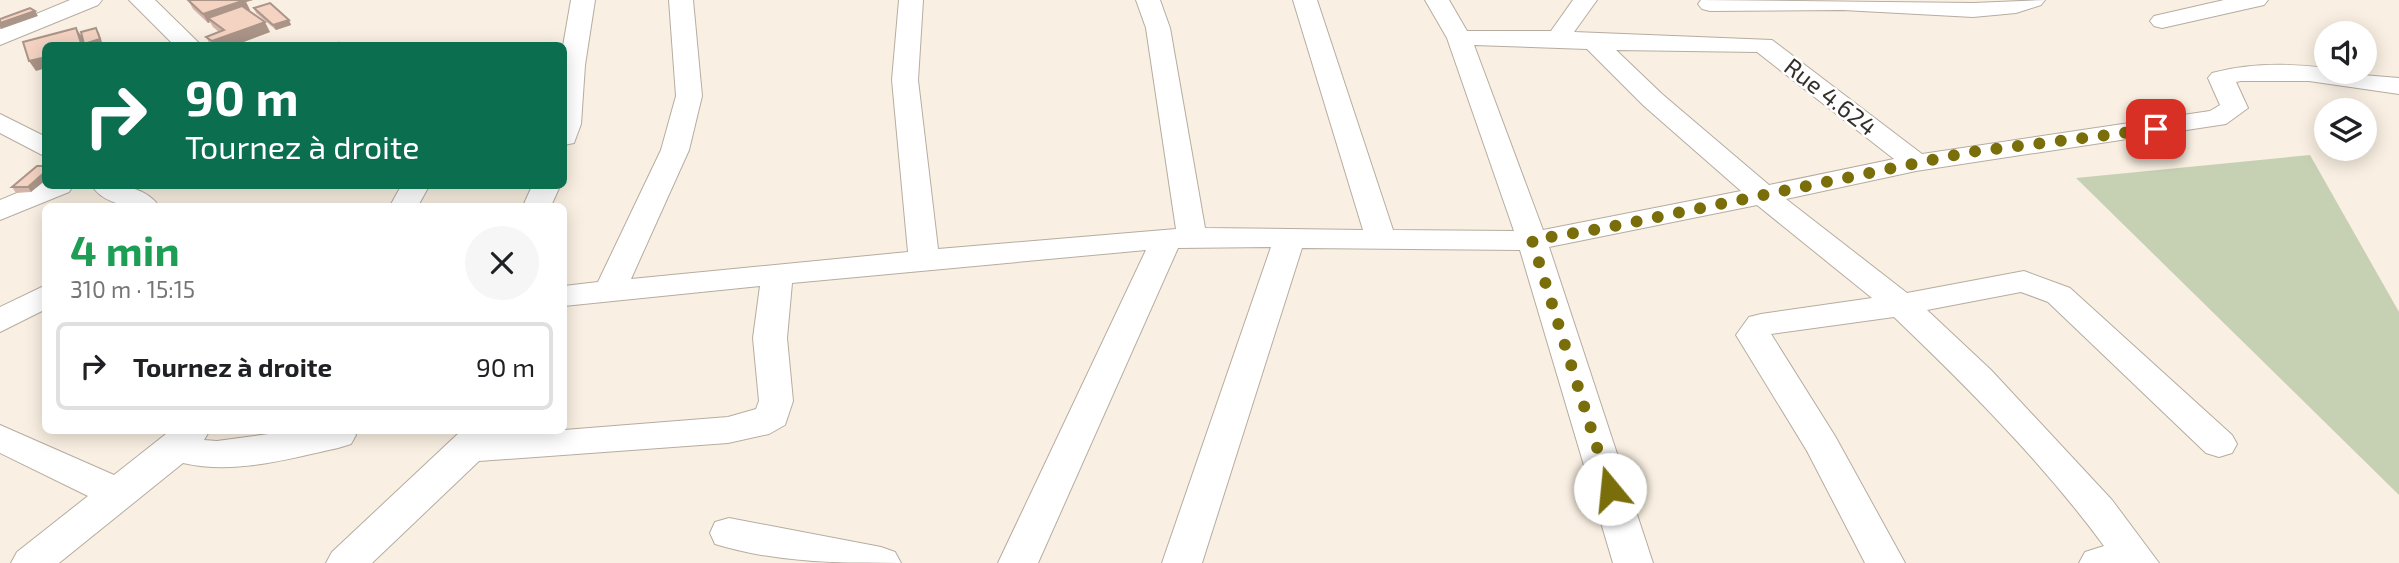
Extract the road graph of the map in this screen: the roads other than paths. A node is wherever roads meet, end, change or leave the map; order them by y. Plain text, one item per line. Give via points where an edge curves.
1 (90, 0) edge
2 (141, 0) edge
3 (583, 0) edge
4 (681, 0) edge
5 (911, 0) edge
6 (1148, 0) edge
7 (1305, 0) edge
8 (1437, 0) edge
9 (1585, 0) edge
10 (2256, 0) edge
11 (1859, 2) edge
12 (2026, 3) edge
13 (1710, 4) dead end
14 (2162, 21) dead end
15 (0, 38) edge
16 (1459, 38) junction
17 (1558, 38) junction
18 (186, 42) edge
19 (1594, 42) junction
20 (2399, 86) edge
21 (0, 122) edge
22 (567, 127) edge
23 (42, 147) edge
24 (1916, 163) junction
25 (52, 189) edge
26 (112, 189) edge
27 (1764, 196) junction
28 (138, 203) edge
29 (0, 211) edge
30 (1290, 237) junction
31 (1380, 237) junction
32 (1179, 239) junction
33 (1532, 240) junction
34 (924, 260) junction
35 (777, 274) junction
36 (610, 290) junction
37 (567, 296) edge
38 (42, 297) edge
39 (1901, 305) junction
40 (0, 321) edge
41 (338, 435) dead end
42 (0, 438) edge
43 (185, 440) edge
44 (475, 440) edge
45 (2219, 444) dead end
46 (117, 494) junction
47 (729, 533) dead end
48 (41, 561) edge
49 (2125, 561) edge
50 (346, 563) edge
51 (881, 563) edge
52 (1018, 563) edge
53 (1182, 563) edge
54 (1633, 563) edge
55 (1885, 563) edge

1 - 15 street
2 - 18 street
3 - 22 street
4 - 36 street via 689,96 675,150
5 - 34 street via 905,80
6 - 32 street via 1158,28
7 - 31 street
8 - 16 street
9 - 17 street
10 - 14 street
11 - 12 street via 1994,10
11 - 13 street
16 - 17 street, Rue 4.624
16 - 33 street
17 - 19 street, Rue 4.624
19 - 24 street, Rue 4.624 via 1763,45
19 - 27 street
20 - 24 street via 2286,73 2236,73 2221,78 2235,108 2217,118
21 - 23 street
24 - 27 street
25 - 29 street
26 - 28 street
27 - 33 street
27 - 39 street
30 - 31 street
30 - 32 street
30 - 53 street
31 - 33 street
32 - 34 street
32 - 52 street
33 - 54 street
34 - 35 street
35 - 36 street
35 - 44 street via 770,338 776,401 772,416 756,425 728,430
36 - 37 street
38 - 40 street
39 - 45 street via 2024,281 2042,286 2059,295
39 - 49 street via 1979,378 2099,510
39 - 55 street via 1774,321 1761,325 1754,335 1822,444
41 - 43 street via 236,454 196,454
42 - 46 street
43 - 46 street
44 - 50 street
46 - 48 street
47 - 51 street

